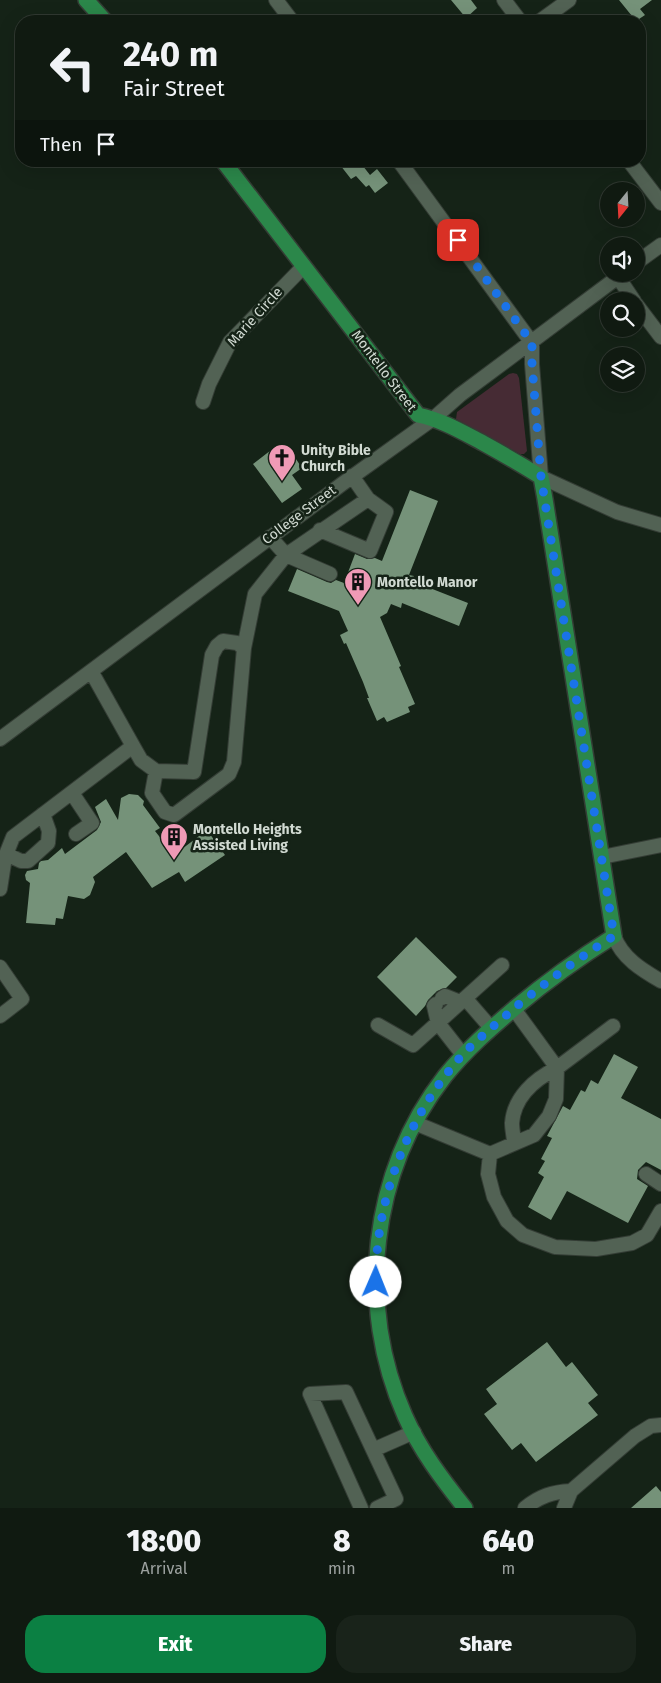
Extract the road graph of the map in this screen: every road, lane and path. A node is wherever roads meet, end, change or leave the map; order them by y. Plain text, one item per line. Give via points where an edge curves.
1 (86, 0) edge
2 (276, 0) edge
3 (504, 0) edge
4 (569, 0) edge
5 (100, 15) edge
6 (287, 15) edge
7 (515, 15) edge
8 (548, 15) edge
9 (228, 167) edge
10 (403, 167) edge
11 (634, 167) edge
12 (661, 203) edge
13 (661, 245) edge
14 (645, 257) edge
15 (304, 266) junction
16 (611, 282) edge
17 (645, 316) edge
18 (661, 337) edge
19 (532, 343) junction
20 (203, 402) dead end
21 (434, 418) junction
22 (352, 476) junction
23 (541, 477) junction
24 (368, 499) junction
25 (661, 525) edge
26 (320, 530) junction
27 (270, 537) junction
28 (286, 555) junction
29 (330, 574) dead end
30 (244, 648) junction
31 (91, 671) junction
32 (0, 738) edge
33 (133, 746) junction
34 (156, 771) junction
35 (194, 772) junction
36 (209, 788) junction
37 (72, 793) junction
38 (43, 814) junction
39 (76, 834) dead end
40 (661, 845) edge
41 (6, 854) junction
42 (602, 857) junction
43 (0, 889) edge
44 (614, 936) junction
45 (502, 964) dead end
46 (0, 967) edge
47 (661, 981) edge
48 (463, 1000) junction
49 (514, 1009) junction
50 (0, 1016) edge
51 (438, 1023) junction
52 (378, 1025) dead end
53 (614, 1026) dead end
54 (491, 1028) junction
55 (463, 1055) junction
56 (557, 1068) junction
57 (416, 1123) junction
58 (514, 1143) junction
59 (490, 1154) junction
60 (646, 1174) dead end
61 (661, 1184) edge
62 (661, 1211) edge
63 (661, 1425) edge
64 (414, 1432) junction
65 (373, 1450) junction
66 (571, 1491) junction
67 (361, 1508) edge
68 (377, 1508) edge
69 (465, 1508) edge
70 (525, 1508) edge
71 (564, 1508) edge

1 - 5 main road
2 - 6 street
3 - 7 street
4 - 8 street
9 - 15 main road, Montello Street
10 - 19 street
11 - 12 street
13 - 14 street
15 - 20 street, Marie Circle via 230,342
15 - 21 main road, Montello Street via 418,415
16 - 19 street, College Street
17 - 18 street
19 - 21 street, College Street
19 - 23 street
21 - 22 street, College Street
21 - 23 main road, Montello Street
22 - 24 street
22 - 27 street, College Street
23 - 25 street, Montello Street via 617,512
23 - 42 main road
24 - 26 street
24 - 26 street via 386,512 370,551
26 - 28 street
27 - 28 street
27 - 31 street, College Street
28 - 29 street
28 - 30 street via 254,594
30 - 35 street via 238,643 223,641 212,655
30 - 36 street via 234,762 229,774
31 - 32 street, College Street
31 - 33 street
33 - 34 street via 141,760
33 - 37 street
34 - 35 street
34 - 36 street via 152,793 166,812 174,815
35 - 36 street
37 - 38 street
37 - 39 street via 92,823
38 - 41 street via 13,837
38 - 41 street via 49,832 48,843 28,861
40 - 42 street
41 - 43 street
42 - 44 main road
44 - 47 street via 620,950 632,962
44 - 49 main road via 563,969
45 - 48 street
46 - 50 street via 22,999
48 - 51 street
48 - 51 street via 445,996 439,1001 434,1006
48 - 54 street
49 - 54 main road
49 - 56 street
51 - 52 street via 413,1045
51 - 55 street
53 - 56 street
54 - 55 main road
55 - 57 main road via 426,1104
56 - 58 street via 541,1076 517,1106 512,1123
56 - 58 street via 556,1098 549,1116 534,1135
57 - 59 street
57 - 64 main road via 390,1184 381,1222 376,1269 382,1346 395,1391
58 - 59 street
59 - 62 street via 488,1174 494,1197 506,1221 523,1235 555,1247 596,1249 632,1243 646,1235
60 - 61 street
63 - 66 street via 651,1426 635,1436
64 - 65 street
64 - 69 main road via 432,1464
65 - 67 street via 346,1392 310,1394
65 - 68 street via 396,1500
66 - 70 street via 537,1498
66 - 71 street

